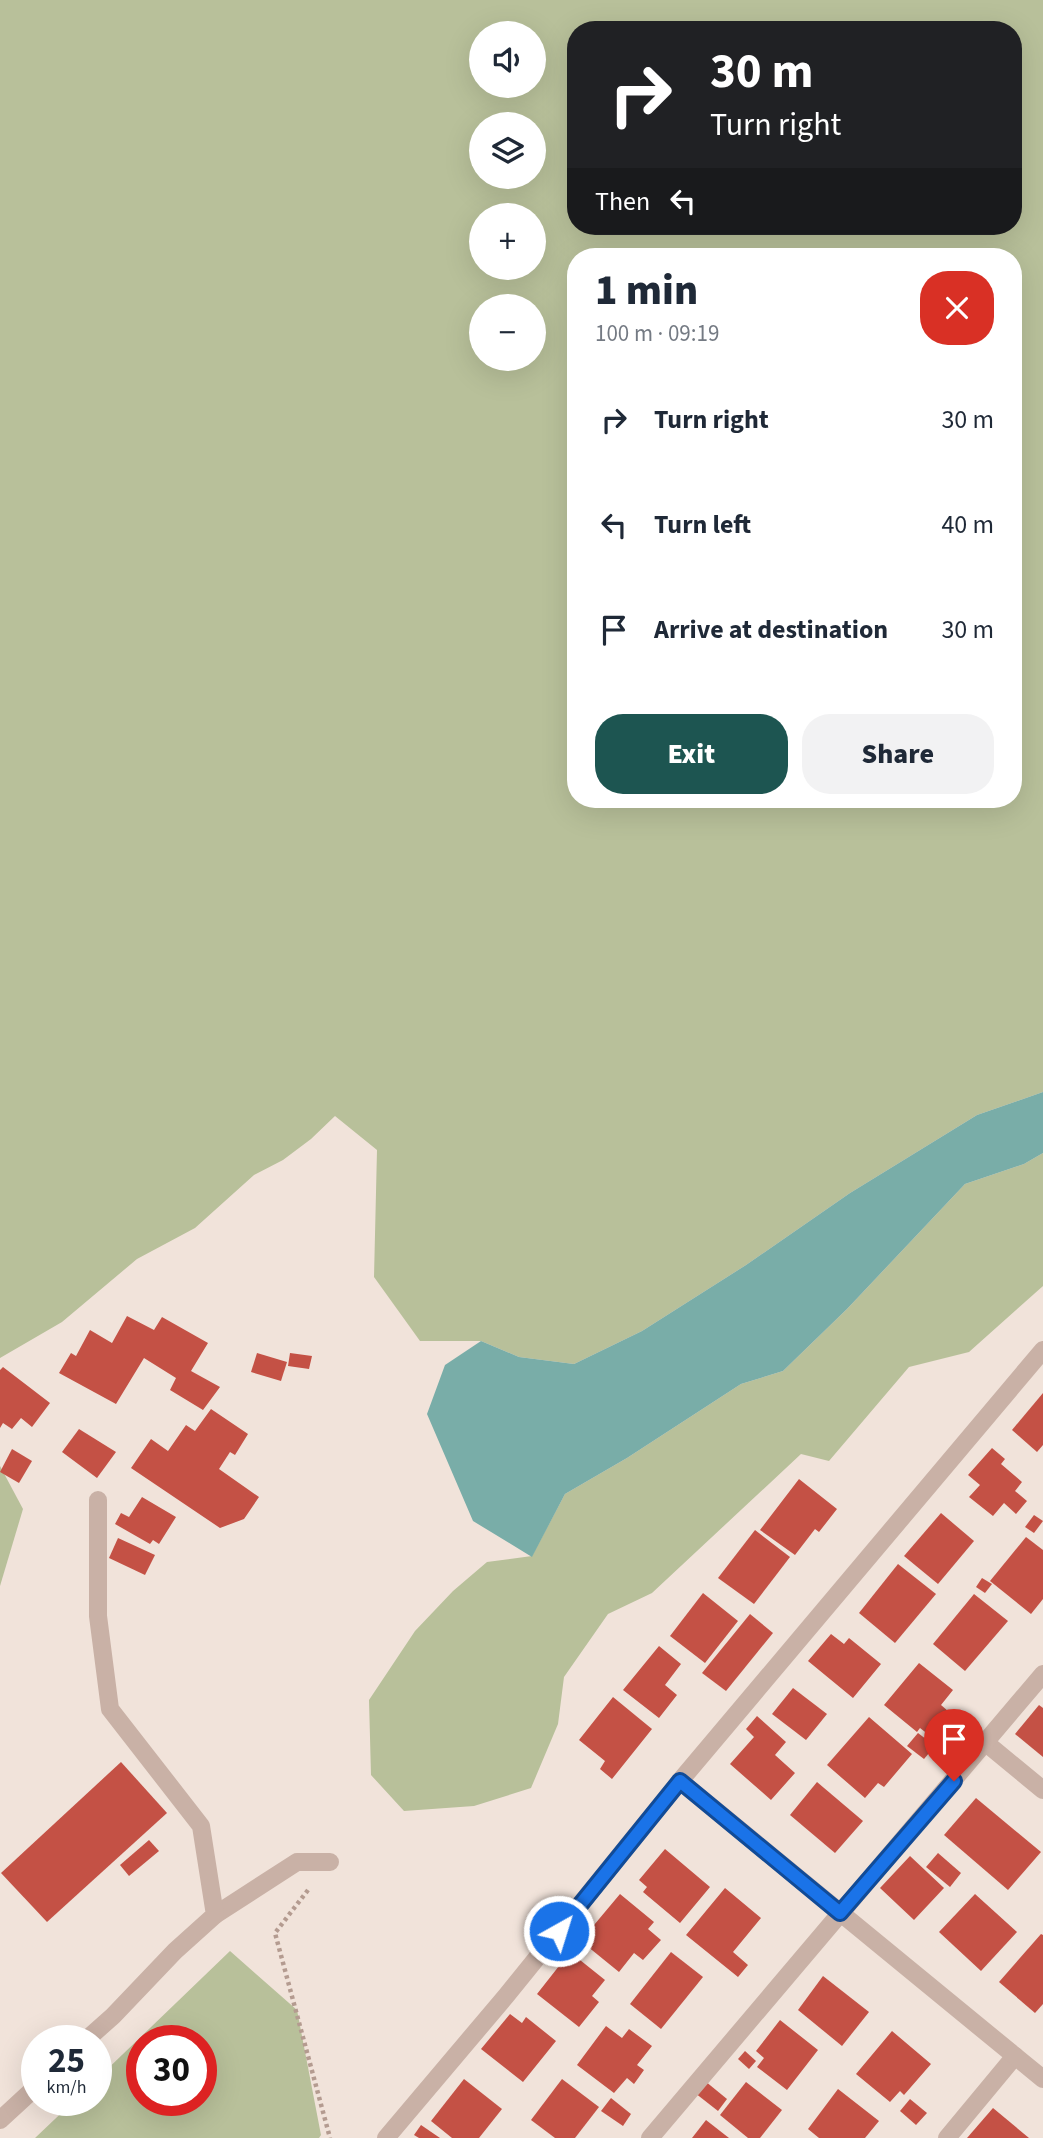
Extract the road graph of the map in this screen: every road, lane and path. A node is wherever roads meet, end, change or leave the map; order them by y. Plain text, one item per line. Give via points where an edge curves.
1 (1043, 1350) edge
2 (98, 1500) dead end
3 (1043, 1674) edge
4 (986, 1743) junction
5 (680, 1781) junction
6 (1043, 1790) edge
7 (330, 1861) joint
8 (840, 1913) junction
9 (215, 1916) junction
10 (103, 2025) edge
11 (1016, 2056) junction
12 (1043, 2079) edge
13 (21, 2101) edge
14 (0, 2120) edge
15 (330, 2138) edge
16 (386, 2138) edge
17 (650, 2138) edge
18 (947, 2138) edge

1 - 5 street
2 - 9 street via 98,1616 110,1709 201,1826
3 - 4 street
4 - 6 street
4 - 8 street
5 - 8 street
5 - 16 street
7 - 9 street via 297,1863
7 - 15 path via 275,1933
8 - 11 street
8 - 17 street
9 - 10 street
11 - 12 street
11 - 18 street
13 - 14 street

